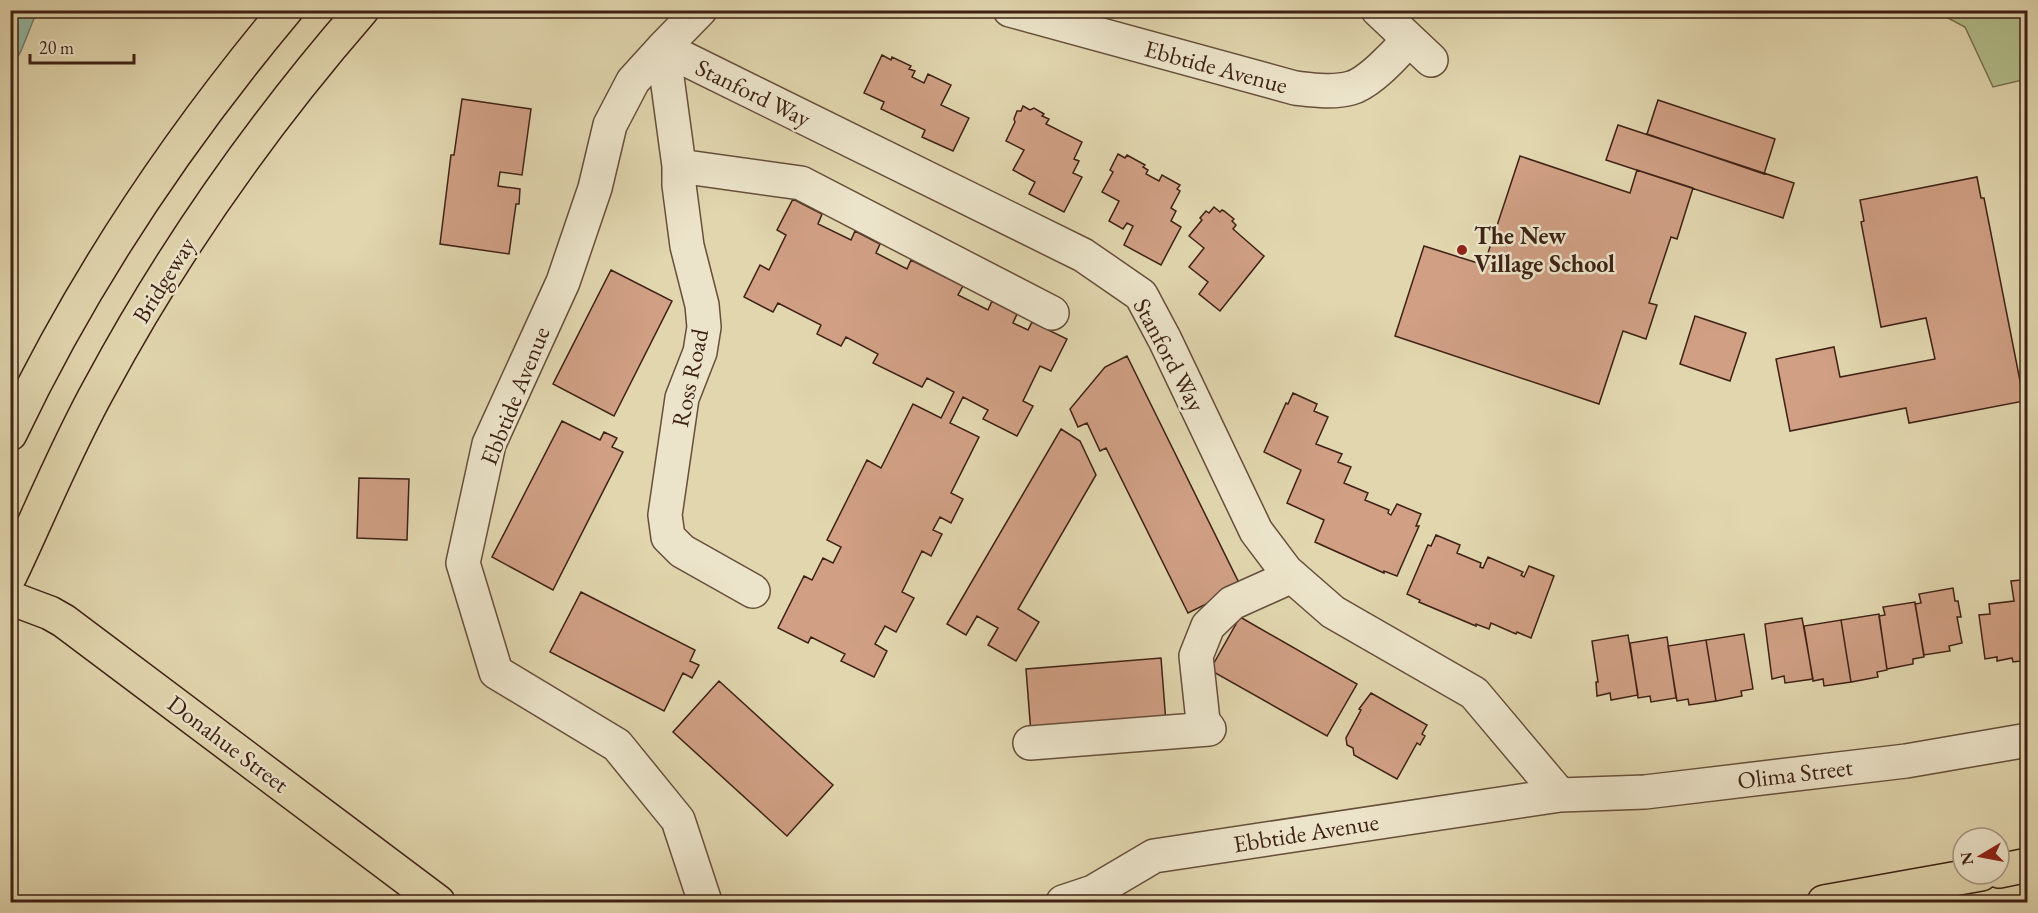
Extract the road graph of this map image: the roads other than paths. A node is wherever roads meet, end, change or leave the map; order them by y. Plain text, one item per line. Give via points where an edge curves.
1 (286, 10) edge
2 (362, 10) edge
3 (700, 10) edge
4 (1010, 10) edge
5 (1378, 10) edge
6 (663, 48) junction
7 (679, 166) junction
8 (1052, 314) dead end
9 (10, 434) edge
10 (10, 576) edge
11 (1292, 576) junction
12 (753, 591) dead end
13 (10, 598) edge
14 (2028, 740) edge
15 (1030, 743) dead end
16 (1560, 795) junction
17 (2028, 866) edge
18 (2011, 869) edge
19 (1951, 880) edge
20 (438, 903) edge
21 (705, 903) edge
22 (1063, 903) edge
23 (1824, 903) edge

1 - 9 main road via 217,98 132,220 55,348
2 - 10 main road, Bridgeway via 261,135 139,318 64,457
3 - 6 street, Ebbtide Avenue
4 - 5 street, Ebbtide Avenue via 1295,88 1326,92 1353,88 1390,61 1419,50
6 - 7 street, Ross Road
6 - 11 street, Stanford Way via 1083,255 1141,295 1256,531
6 - 21 street, Ebbtide Avenue via 633,81 610,125 595,188 563,282 489,444 463,562 496,672 617,745 678,820
7 - 8 street via 801,183
7 - 12 street, Ross Road via 687,246 704,327 700,352 682,398 665,515 669,537 682,551
11 - 15 street via 1232,603 1208,626 1196,656 1203,721 1209,729
11 - 16 street, Stanford Way via 1333,612 1474,693
13 - 20 main road, Donahue Street via 64,621
14 - 16 street, Olima Street via 1906,761 1657,790
16 - 22 street, Ebbtide Avenue via 1154,856 1093,892
17 - 18 main road
19 - 23 main road

